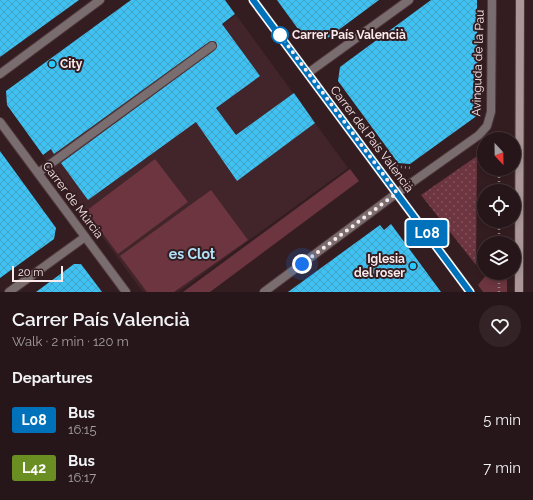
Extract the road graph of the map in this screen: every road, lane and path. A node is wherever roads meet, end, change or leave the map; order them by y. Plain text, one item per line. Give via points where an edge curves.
1 (100, 0) edge
2 (253, 0) edge
3 (409, 0) edge
4 (492, 0) edge
5 (520, 0) edge
6 (212, 46) dead end
7 (308, 73) junction
8 (0, 74) edge
9 (0, 122) edge
10 (38, 173) junction
11 (397, 193) junction
12 (85, 237) junction
13 (499, 280) edge
14 (9, 292) edge
15 (126, 292) edge
16 (264, 292) edge
17 (470, 292) edge
18 (499, 292) edge
19 (519, 292) edge

1 - 8 street
2 - 7 street, Carrer del País Valencià
3 - 7 street
4 - 11 street, Avinguda de la Pau via 491,112 487,126 479,135
5 - 19 main road
6 - 10 street
7 - 11 street, Carrer del País Valencià
9 - 10 street, Carrer de Múrcia
10 - 12 street, Carrer de Múrcia
11 - 16 street
11 - 17 street, Carrer del País Valencià
12 - 14 street
12 - 15 street, Carrer de Múrcia
13 - 18 path

